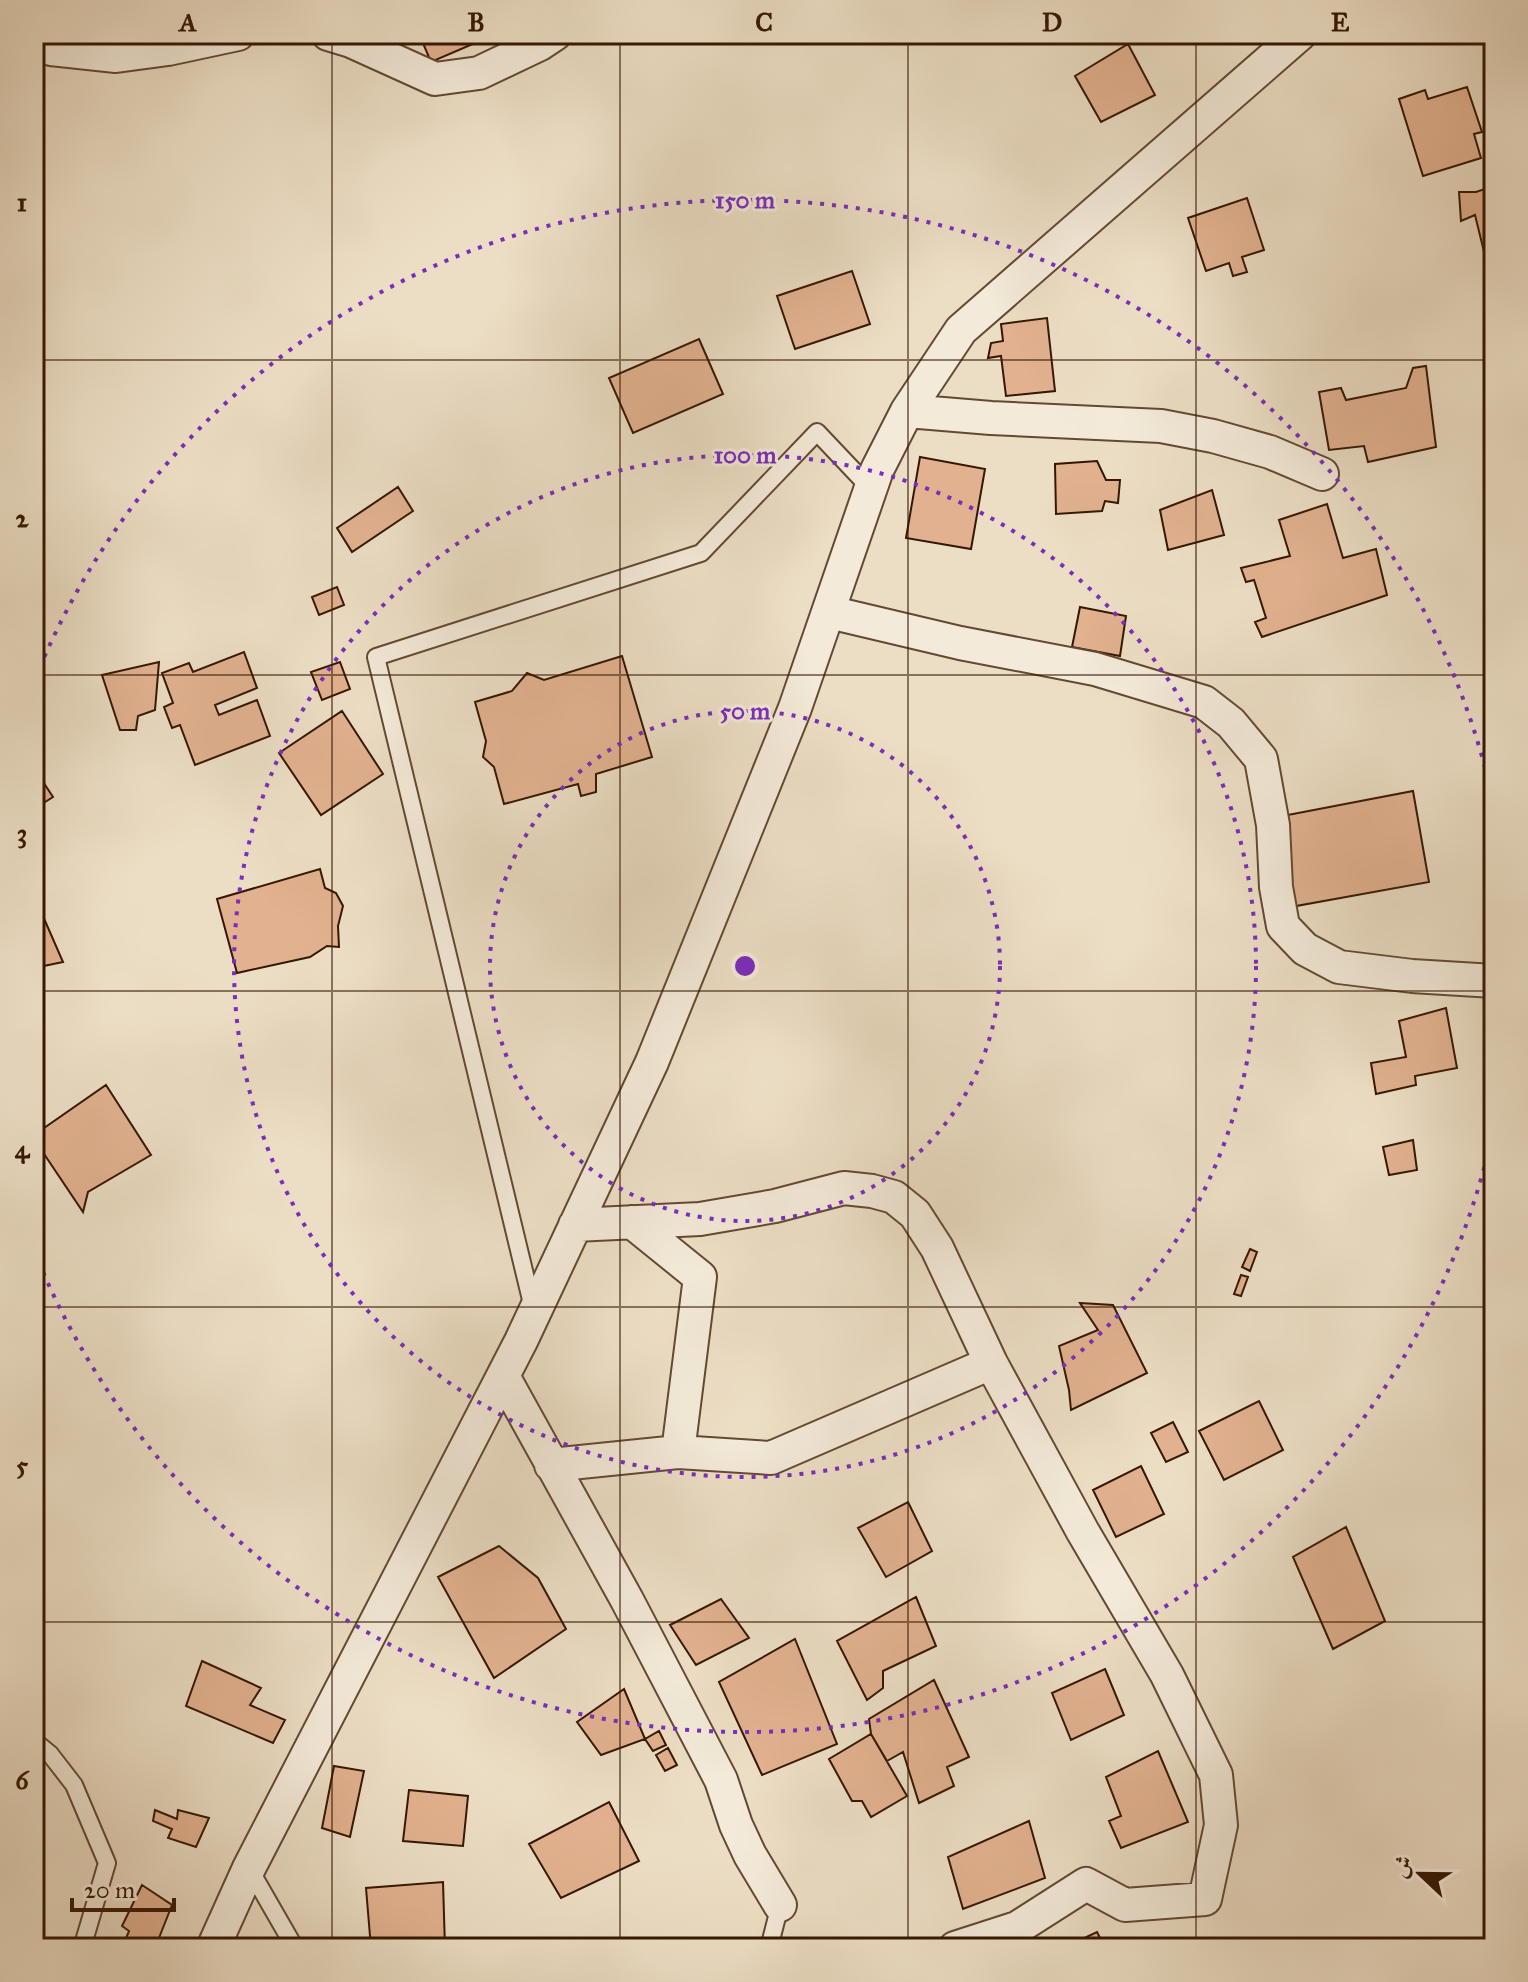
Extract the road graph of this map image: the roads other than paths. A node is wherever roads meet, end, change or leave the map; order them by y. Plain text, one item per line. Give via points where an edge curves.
1 (238, 34) edge
2 (328, 34) edge
3 (555, 34) edge
4 (1300, 34) edge
5 (34, 44) edge
6 (907, 411) junction
7 (1322, 474) dead end
8 (871, 489) junction
9 (829, 612) junction
10 (1494, 981) edge
11 (632, 1222) junction
12 (575, 1225) junction
13 (534, 1313) junction
14 (991, 1363) junction
15 (503, 1376) junction
16 (678, 1452) junction
17 (551, 1465) junction
18 (34, 1741) edge
19 (249, 1868) junction
20 (780, 1905) joint
21 (82, 1948) edge
22 (213, 1948) edge
23 (295, 1948) edge
24 (769, 1948) edge
25 (955, 1948) edge

1 - 5 street via 116,56
2 - 3 street via 435,79 479,73
4 - 6 street via 961,330
6 - 7 street via 1161,426 1270,452
6 - 8 street
8 - 9 street
8 - 13 lane via 817,432 701,553 376,657
9 - 10 street via 1095,669 1204,702 1231,723 1261,759 1283,926 1305,949 1339,967
9 - 12 street via 652,1062
11 - 12 street
11 - 14 street via 700,1219 844,1188 894,1197 915,1214 937,1248
11 - 16 street via 700,1277
12 - 13 street
13 - 15 street
14 - 16 street via 771,1458
14 - 25 street via 1167,1675 1216,1775 1221,1825 1205,1899 1125,1905 1086,1884 1017,1928
15 - 17 street
15 - 19 street
16 - 17 street
17 - 20 street via 721,1780 750,1855
18 - 21 lane via 74,1785 107,1863
19 - 22 street
19 - 23 lane
20 - 24 lane

